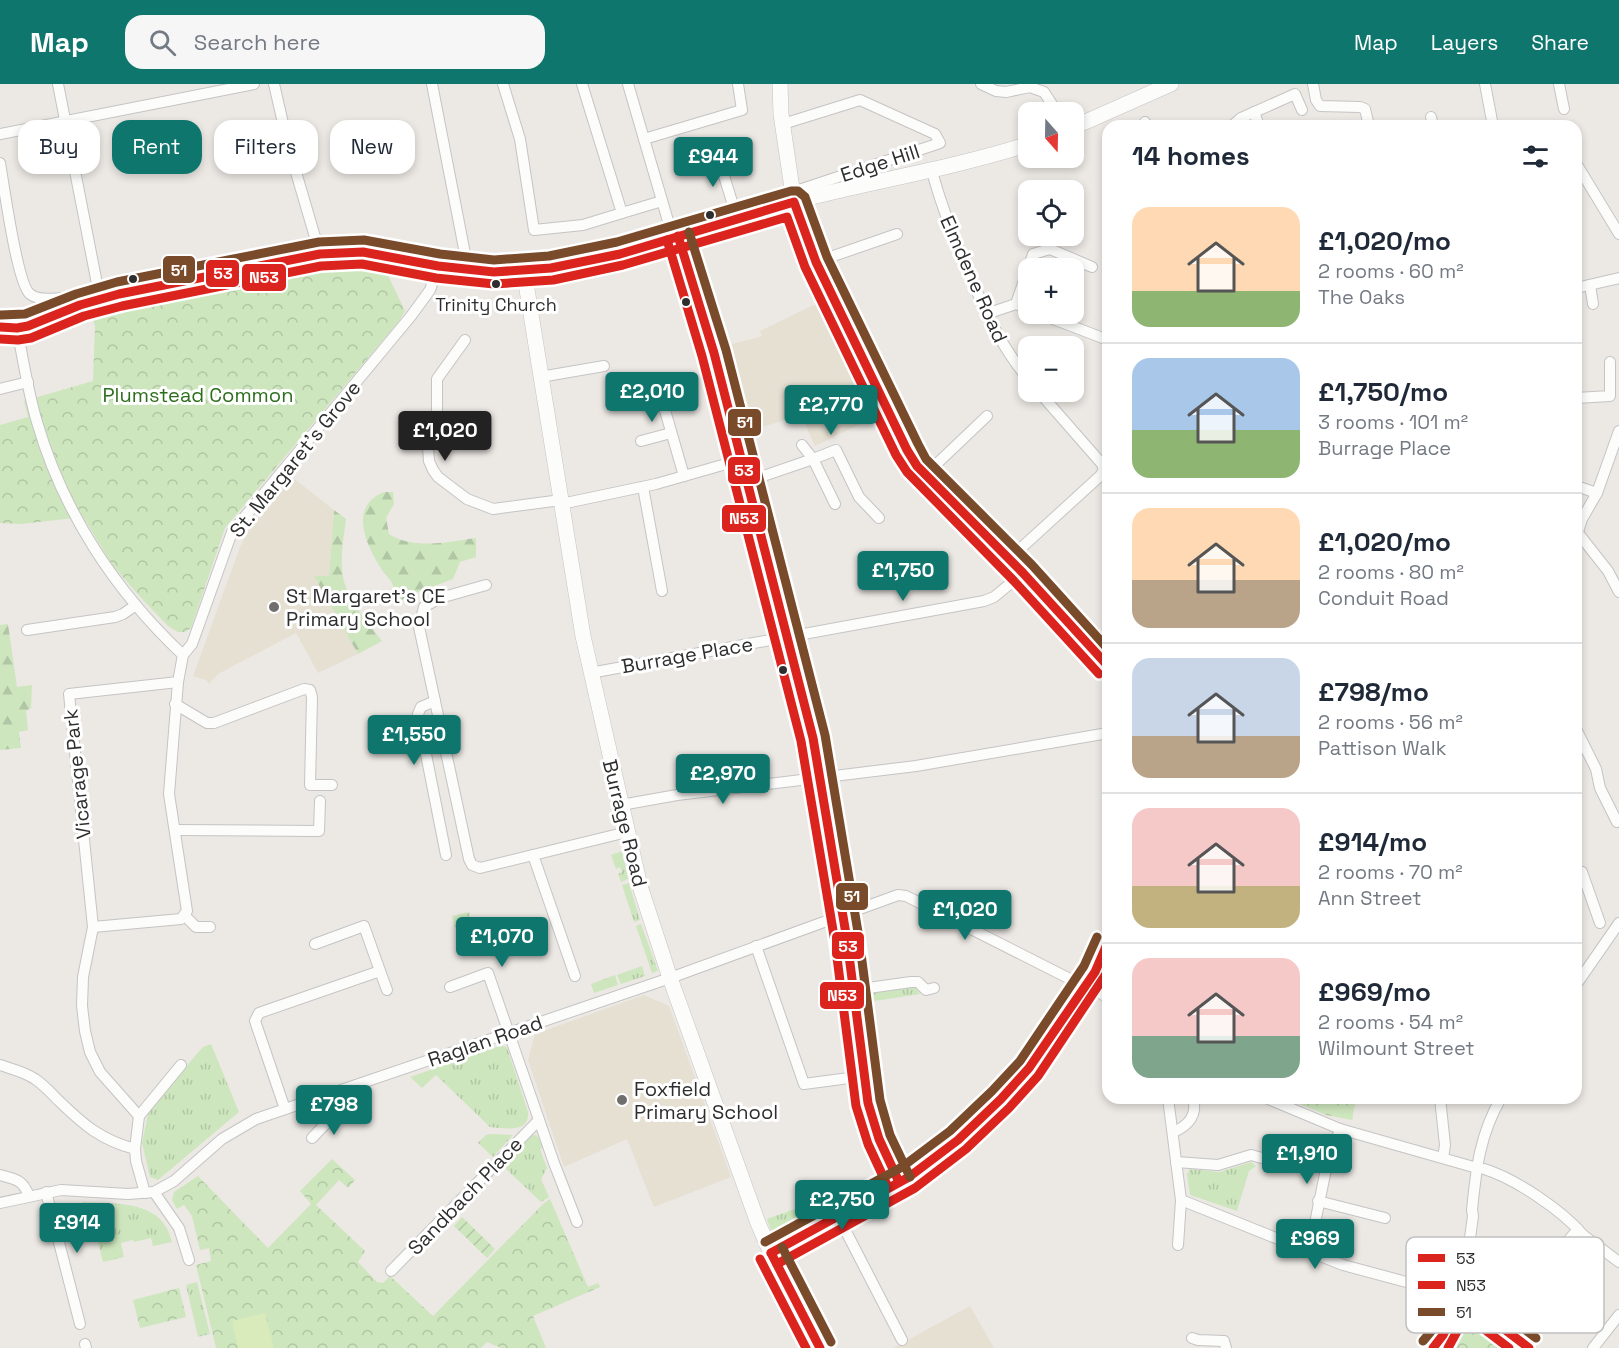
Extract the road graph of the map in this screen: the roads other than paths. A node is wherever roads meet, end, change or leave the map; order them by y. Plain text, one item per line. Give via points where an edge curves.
1 (58, 84) edge
2 (254, 84) edge
3 (274, 84) edge
4 (432, 84) edge
5 (503, 84) edge
6 (582, 84) edge
7 (628, 84) edge
8 (738, 84) edge
9 (780, 84) edge
10 (981, 84) edge
11 (1171, 84) edge
12 (1313, 84) edge
13 (1485, 84) edge
14 (1559, 84) edge
15 (1050, 102) edge
16 (1564, 109) dead end
17 (1302, 110) dead end
18 (1254, 112) junction
19 (66, 120) edge
20 (71, 120) edge
21 (1237, 120) edge
22 (1257, 120) edge
23 (1368, 120) edge
24 (1492, 120) edge
25 (1084, 123) edge
26 (783, 124) junction
27 (18, 130) edge
28 (0, 134) edge
29 (644, 139) junction
30 (1018, 147) edge
31 (716, 150) dead end
32 (0, 164) edge
33 (932, 171) junction
34 (1582, 173) edge
35 (76, 174) edge
36 (793, 197) junction
37 (662, 201) junction
38 (622, 213) junction
39 (737, 218) junction
40 (897, 234) dead end
41 (1619, 234) edge
42 (675, 237) junction
43 (320, 254) junction
44 (816, 262) junction
45 (438, 266) junction
46 (1092, 267) dead end
47 (468, 269) junction
48 (524, 271) junction
49 (1619, 278) edge
50 (1590, 285) junction
51 (1582, 287) edge
52 (100, 299) junction
53 (1016, 304) joint
54 (1593, 304) dead end
55 (80, 306) junction
56 (986, 314) junction
57 (1066, 324) edge
58 (0, 327) edge
59 (17, 328) junction
60 (1102, 338) edge
61 (465, 340) dead end
62 (1610, 362) dead end
63 (604, 366) dead end
64 (1018, 366) edge
65 (540, 377) junction
66 (28, 382) junction
67 (0, 389) edge
68 (1582, 398) edge
69 (662, 400) dead end
70 (1048, 402) edge
71 (987, 416) dead end
72 (1619, 431) edge
73 (671, 433) junction
74 (641, 441) dead end
75 (802, 445) dead end
76 (813, 459) junction
77 (740, 460) junction
78 (1102, 464) edge
79 (1102, 474) edge
80 (925, 475) junction
81 (684, 476) junction
82 (746, 482) junction
83 (643, 487) junction
84 (1582, 488) edge
85 (1597, 493) junction
86 (561, 502) junction
87 (835, 504) dead end
88 (879, 518) dead end
89 (1582, 519) edge
90 (1582, 542) edge
91 (1009, 559) junction
92 (1023, 573) junction
93 (486, 585) dead end
94 (662, 591) dead end
95 (1619, 592) edge
96 (136, 605) junction
97 (27, 630) dead end
98 (787, 637) junction
99 (183, 655) junction
100 (1102, 659) edge
101 (590, 673) junction
102 (178, 682) junction
103 (435, 701) junction
104 (176, 704) junction
105 (1102, 734) edge
106 (1582, 741) edge
107 (821, 778) junction
108 (332, 785) dead end
109 (320, 801) dead end
110 (621, 805) junction
111 (1619, 821) edge
112 (175, 830) junction
113 (627, 832) junction
114 (446, 855) dead end
115 (533, 855) junction
116 (1582, 872) edge
117 (184, 915) junction
118 (842, 915) junction
119 (1600, 923) dead end
120 (1619, 923) edge
121 (93, 927) junction
122 (210, 927) dead end
123 (315, 944) dead end
124 (756, 946) junction
125 (1102, 956) edge
126 (380, 971) junction
127 (575, 976) dead end
128 (1582, 977) edge
129 (670, 978) junction
130 (1085, 986) junction
131 (450, 987) dead end
132 (934, 988) dead end
133 (387, 990) dead end
134 (854, 990) junction
135 (1102, 994) edge
136 (509, 1033) junction
137 (0, 1065) edge
138 (181, 1065) dead end
139 (864, 1076) junction
140 (327, 1095) junction
141 (1169, 1104) edge
142 (1194, 1104) edge
143 (1280, 1104) edge
144 (1441, 1104) edge
145 (1498, 1104) edge
146 (1502, 1104) edge
147 (285, 1109) junction
148 (360, 1111) dead end
149 (335, 1114) junction
150 (139, 1116) junction
151 (539, 1120) junction
152 (1340, 1129) junction
153 (1173, 1132) junction
154 (312, 1138) dead end
155 (135, 1149) junction
156 (1443, 1158) junction
157 (1176, 1162) junction
158 (1280, 1163) dead end
159 (1480, 1168) junction
160 (0, 1175) edge
161 (899, 1182) junction
162 (46, 1192) junction
163 (149, 1193) junction
164 (29, 1196) junction
165 (1181, 1200) junction
166 (1318, 1201) junction
167 (0, 1203) edge
168 (838, 1216) junction
169 (1385, 1218) dead end
170 (577, 1222) dead end
171 (1580, 1232) junction
172 (1470, 1237) edge
173 (1576, 1237) edge
174 (1576, 1237) edge
175 (1586, 1237) edge
176 (1178, 1245) dead end
177 (1604, 1250) edge
178 (1306, 1252) junction
179 (771, 1253) junction
180 (189, 1260) dead end
181 (1619, 1262) edge
182 (391, 1271) dead end
183 (1406, 1282) edge
184 (1619, 1316) edge
185 (80, 1324) dead end
186 (1444, 1333) edge
187 (1510, 1333) edge
188 (1192, 1338) dead end
189 (902, 1340) dead end
190 (820, 1348) edge
191 (1226, 1348) edge
192 (1433, 1348) edge
193 (1529, 1348) edge
194 (1593, 1348) edge

1 - 19 street
2 - 20 street
3 - 43 street
4 - 47 street
5 - 38 street via 520,139 534,230 583,225
6 - 38 street
7 - 29 street
8 - 29 street via 741,110
9 - 26 street
10 - 15 street via 1006,92 1030,87 1044,92
11 - 25 street
12 - 23 street via 1320,106 1360,107 1365,109
13 - 24 street
14 - 16 street
17 - 18 street via 1295,94
18 - 21 street
18 - 22 street
26 - 36 street
26 - 36 street, Edge Hill via 860,100 935,134 940,144 810,186
27 - 28 street
29 - 37 street
30 - 33 street
31 - 39 street
32 - 55 street via 27,291 41,299 75,298
33 - 36 street
33 - 56 street, Elmdene Road via 948,224
34 - 41 street
35 - 52 street
36 - 39 street
36 - 44 street
37 - 38 street
37 - 42 street
39 - 42 street
40 - 44 street
42 - 48 street via 583,263
42 - 77 street via 714,352
43 - 45 street via 363,252
43 - 52 street
44 - 80 street via 907,450
45 - 47 street
45 - 99 street, St. Margaret's Grove via 430,290 411,316 232,532 192,644
46 - 53 street via 1050,249 1034,254
47 - 48 street
48 - 65 street, Burrage Road
49 - 50 street
50 - 51 street
50 - 54 street
52 - 55 street
53 - 56 street
55 - 59 street
56 - 64 street, Elmdene Road
57 - 60 street
58 - 59 street
59 - 66 street
61 - 86 street via 437,379 437,413 429,440 433,470 467,499 493,509
62 - 68 street via 1610,396
63 - 65 street
65 - 86 street, Burrage Road
66 - 67 street
66 - 96 street via 54,471 74,514 108,571
69 - 73 street
70 - 78 street
71 - 80 street
72 - 85 street
73 - 74 street
73 - 81 street
75 - 76 street
76 - 82 street
76 - 87 street
76 - 88 street via 836,450 859,497
77 - 81 street
77 - 82 street
79 - 91 street
80 - 91 street
81 - 83 street
82 - 98 street
83 - 86 street
83 - 94 street
84 - 85 street
85 - 89 street
86 - 101 street, Burrage Road
90 - 95 street via 1608,571
91 - 92 street
92 - 98 street, Burrage Place via 984,601
92 - 100 street
93 - 103 street via 440,598 424,608 419,627
96 - 97 street via 115,617
96 - 99 street
98 - 101 street, Burrage Place
98 - 107 street
99 - 102 street, St. Margaret's Grove
101 - 110 street, Burrage Road
102 - 104 street, St. Margaret's Grove
102 - 121 street, Vicarage Park via 69,694
103 - 114 street via 421,707 418,714
103 - 115 street via 472,865 480,868
104 - 108 street via 207,723 214,723 310,690 310,785
104 - 112 street, St. Margaret's Grove via 169,794
105 - 107 street
106 - 111 street via 1596,769 1600,788
107 - 110 street
107 - 118 street
109 - 112 street via 319,831
110 - 113 street, Burrage Road
112 - 117 street, St. Margaret's Grove via 187,911
113 - 115 street
113 - 129 street, Burrage Road
115 - 127 street
116 - 119 street
117 - 121 street via 180,920
117 - 122 street via 196,927
118 - 124 street, Raglan Road
118 - 130 street, Raglan Road via 890,897 906,896
118 - 134 street
120 - 128 street
121 - 150 street via 82,987 90,1052 100,1072
123 - 126 street via 364,926
124 - 129 street, Raglan Road
124 - 139 street via 804,1084
125 - 130 street
126 - 133 street
126 - 147 street via 256,1017
129 - 136 street, Raglan Road
129 - 179 street, Burrage Road
130 - 135 street, Raglan Road
130 - 161 street via 1029,1068 1001,1100 950,1146
131 - 136 street, Sandbach Place via 488,973
132 - 134 street via 926,990 918,982 911,982
134 - 139 street
136 - 140 street, Raglan Road
136 - 151 street, Sandbach Place
137 - 155 street via 38,1081 100,1136
138 - 150 street
139 - 161 street via 872,1122
140 - 147 street, Raglan Road
140 - 149 street
141 - 153 street
142 - 153 street via 1191,1120
143 - 152 street
144 - 156 street
145 - 159 street via 1488,1121
146 - 159 street
147 - 163 street, Raglan Road via 256,1119 222,1138 174,1181
148 - 149 street
149 - 154 street
150 - 155 street
151 - 170 street, Sandbach Place
151 - 182 street, Sandbach Place
152 - 156 street
152 - 166 street
153 - 157 street
155 - 163 street
156 - 159 street
157 - 158 street via 1218,1165 1251,1155
157 - 165 street
159 - 171 street via 1499,1173 1534,1195 1572,1221
159 - 172 street
160 - 164 street via 25,1186
161 - 168 street
162 - 163 street via 74,1189
162 - 164 street
162 - 185 street
163 - 180 street via 179,1228
164 - 167 street
165 - 176 street
165 - 178 street
166 - 169 street
166 - 178 street
168 - 179 street
168 - 189 street
171 - 173 street
171 - 174 street
171 - 175 street
177 - 181 street
178 - 183 street
179 - 190 street, Burrage Road
184 - 194 street
186 - 192 street
187 - 193 street
188 - 191 street via 1224,1341

